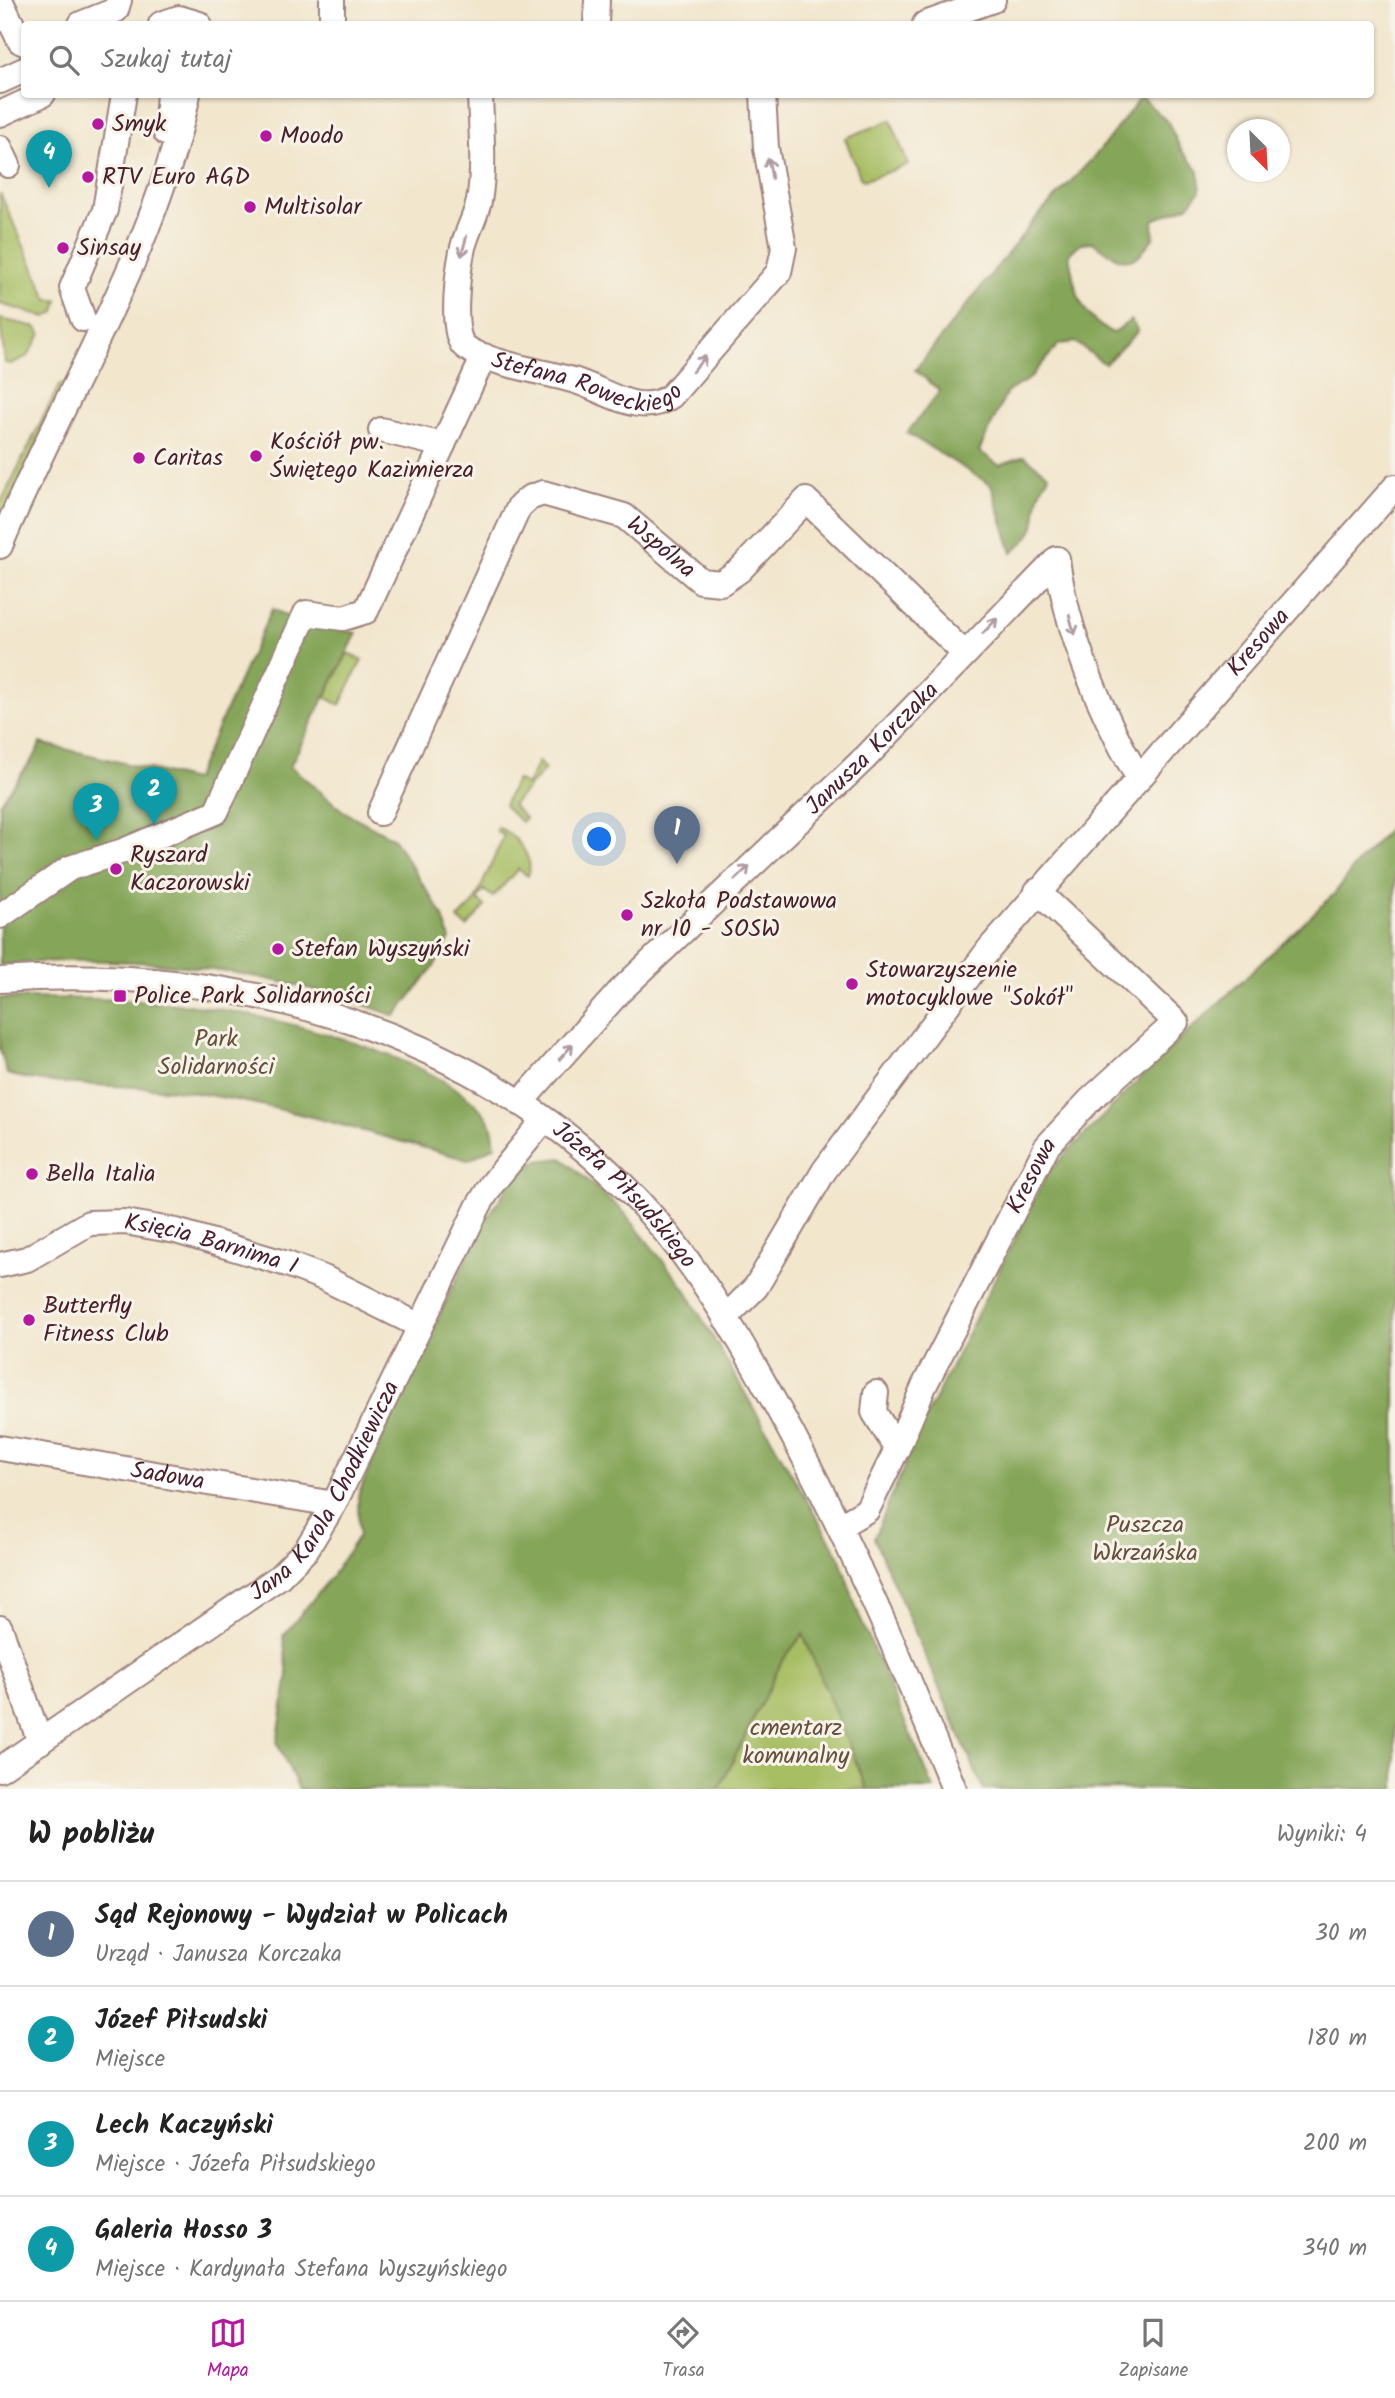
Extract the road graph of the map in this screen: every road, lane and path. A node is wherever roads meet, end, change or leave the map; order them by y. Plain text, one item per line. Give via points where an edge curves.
1 (0, 0) edge
2 (119, 0) edge
3 (170, 0) edge
4 (186, 0) edge
5 (332, 0) edge
6 (597, 0) edge
7 (982, 2) edge
8 (88, 21) edge
9 (162, 21) edge
10 (170, 21) edge
11 (189, 21) edge
12 (197, 21) edge
13 (332, 21) edge
14 (596, 21) edge
15 (933, 21) edge
16 (21, 42) edge
17 (21, 71) edge
18 (0, 81) edge
19 (34, 98) edge
20 (123, 98) edge
21 (169, 98) edge
22 (187, 98) edge
23 (480, 98) edge
24 (763, 98) edge
25 (0, 114) edge
26 (156, 203) junction
27 (83, 319) dead end
28 (484, 356) junction
29 (381, 430) dead end
30 (443, 445) junction
31 (1395, 487) edge
32 (0, 546) edge
33 (964, 653) junction
34 (1139, 779) junction
35 (380, 813) dead end
36 (1037, 891) junction
37 (0, 916) edge
38 (0, 980) edge
39 (520, 1103) junction
40 (544, 1120) junction
41 (0, 1265) edge
42 (725, 1318) junction
43 (420, 1326) junction
44 (876, 1393) dead end
45 (0, 1448) edge
46 (897, 1449) junction
47 (334, 1504) junction
48 (841, 1526) junction
49 (0, 1628) edge
50 (40, 1742) junction
51 (0, 1769) edge
52 (954, 1789) edge

1 - 16 street
2 - 8 street via 116,10
3 - 9 street
4 - 12 street
5 - 13 street
6 - 14 street
7 - 15 street
10 - 11 street
17 - 18 street
19 - 25 street
20 - 27 street via 105,210 72,288
21 - 26 street
22 - 26 street via 180,135
23 -> 28 street, Stefana Roweckiego via 481,180 462,252 456,315 459,340
28 -> 24 street, Stefana Roweckiego via 578,382 635,404 656,404 671,396 772,280 782,261
26 - 32 street via 121,292
28 - 30 street
29 - 30 street
30 - 37 street via 366,611 343,618 306,613 216,812 70,868
31 - 34 street, Kresowa
33 -> 34 street, Janusza Korczaka via 1057,559 1076,637
33 - 35 street, Wspólna via 806,500 740,570 721,583 701,581 624,516 543,493 519,507
39 -> 33 street, Janusza Korczaka via 619,992 865,758
34 - 36 street, Kresowa
36 - 42 street, Kresowa via 897,1069 824,1171 756,1287
36 - 46 street, Kresowa via 1175,1022 1047,1146 924,1385
38 - 39 street, Józefa Piłsudskiego via 148,978 299,1004 408,1044
39 - 40 street, Józefa Piłsudskiego
40 - 42 street, Józefa Piłsudskiego via 611,1174 648,1212 683,1254
40 - 43 street, Jana Karola Chodkiewicza via 479,1205
41 - 43 street, Księcia Barnima I via 27,1259 89,1223 125,1222 176,1231 287,1264
42 - 48 street, Józefa Piłsudskiego
43 - 47 street, Jana Karola Chodkiewicza
44 - 46 street via 874,1412
45 - 47 street, Sadowa
46 - 48 street, Kresowa via 867,1510
47 - 50 street, Jana Karola Chodkiewicza via 306,1550 279,1577
48 - 52 street, Józefa Piłsudskiego
49 - 50 street
50 - 51 street, Jana Karola Chodkiewicza

